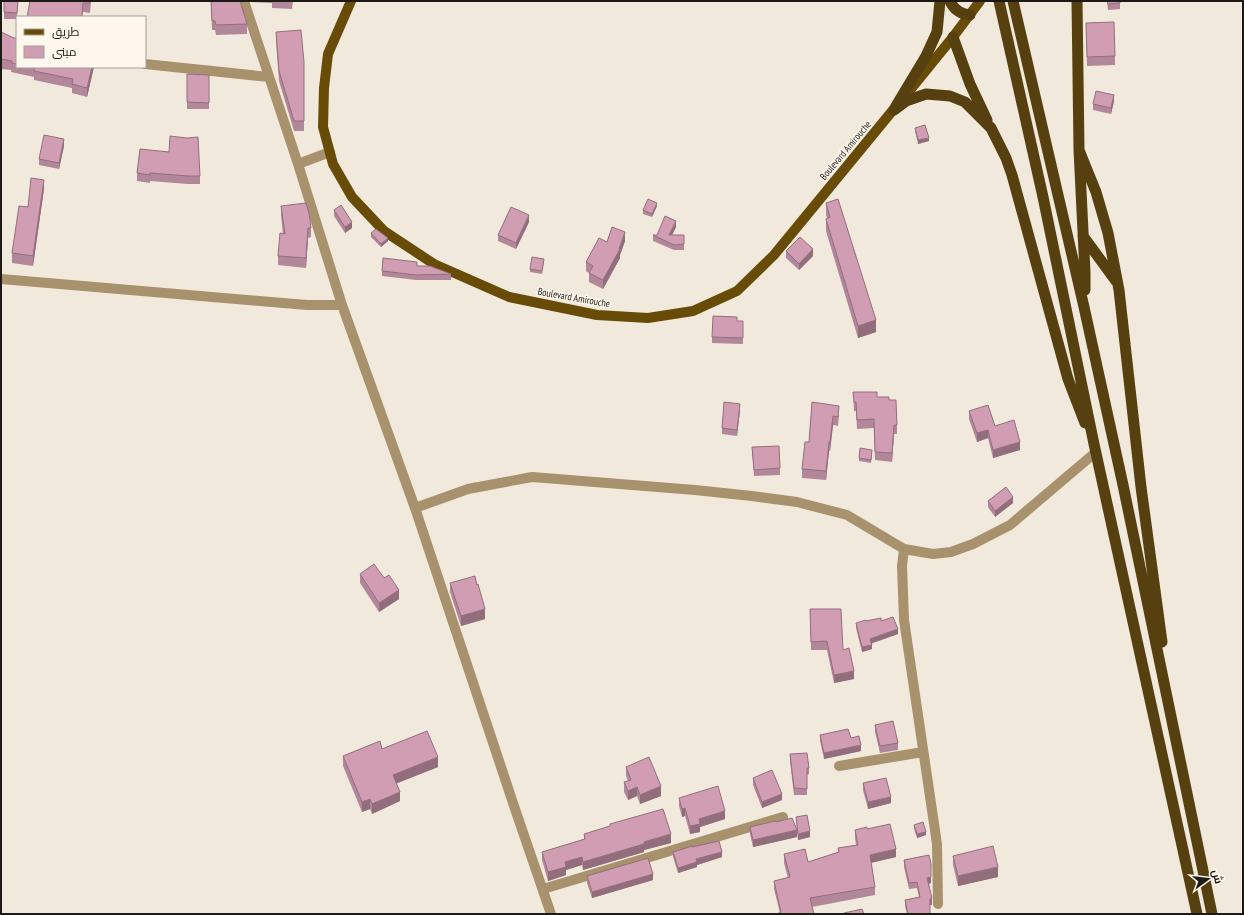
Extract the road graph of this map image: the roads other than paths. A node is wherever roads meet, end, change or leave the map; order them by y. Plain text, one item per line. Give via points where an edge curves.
1 (244, 1) edge
2 (351, 1) edge
3 (940, 1) edge
4 (950, 1) edge
5 (980, 1) edge
6 (999, 1) edge
7 (1013, 1) edge
8 (1077, 1) edge
9 (970, 16) junction
10 (953, 37) junction
11 (146, 64) edge
12 (269, 77) junction
13 (894, 110) junction
14 (991, 128) junction
15 (1079, 150) junction
16 (330, 152) junction
17 (298, 164) junction
18 (1083, 236) junction
19 (1, 279) edge
20 (1118, 283) junction
21 (342, 305) junction
22 (1084, 307) junction
23 (1095, 448) junction
24 (415, 508) junction
25 (904, 549) junction
26 (1175, 738) junction
27 (923, 752) junction
28 (839, 766) dead end
29 (783, 817) dead end
30 (543, 889) junction
31 (938, 904) dead end
32 (550, 913) edge
33 (1196, 914) edge
34 (1212, 914) edge

1 - 12 street
2 - 16 main road, Boulevard Amirouche via 328,54 325,74 324,127
3 - 13 highway via 937,32
4 - 9 highway via 961,14
5 - 9 main road, Boulevard Amirouche
6 - 23 highway
7 - 22 highway
8 - 15 highway
9 - 10 main road, Boulevard Amirouche
10 - 13 main road, Boulevard Amirouche
10 - 14 highway via 970,84
11 - 12 street
12 - 17 street
13 - 14 highway via 906,100 926,94 950,96 965,102
13 - 16 main road, Boulevard Amirouche via 774,255 737,291 693,311 648,318 597,315 509,297 434,264 384,231 352,197 333,164
14 - 23 highway via 1012,175 1068,379
15 - 18 highway
15 - 20 highway via 1096,192 1108,233
16 - 17 street
17 - 21 street
18 - 20 highway
18 - 22 highway
19 - 21 street via 306,305
20 - 26 highway via 1141,487
21 - 24 street
22 - 26 highway
23 - 25 street via 1010,525 951,552 933,554
23 - 33 highway
24 - 25 street via 468,489 532,477 695,490 797,502 847,515
24 - 30 street
25 - 27 street via 904,620
26 - 34 highway
27 - 28 street
27 - 31 street via 938,844
29 - 30 street
30 - 32 street

